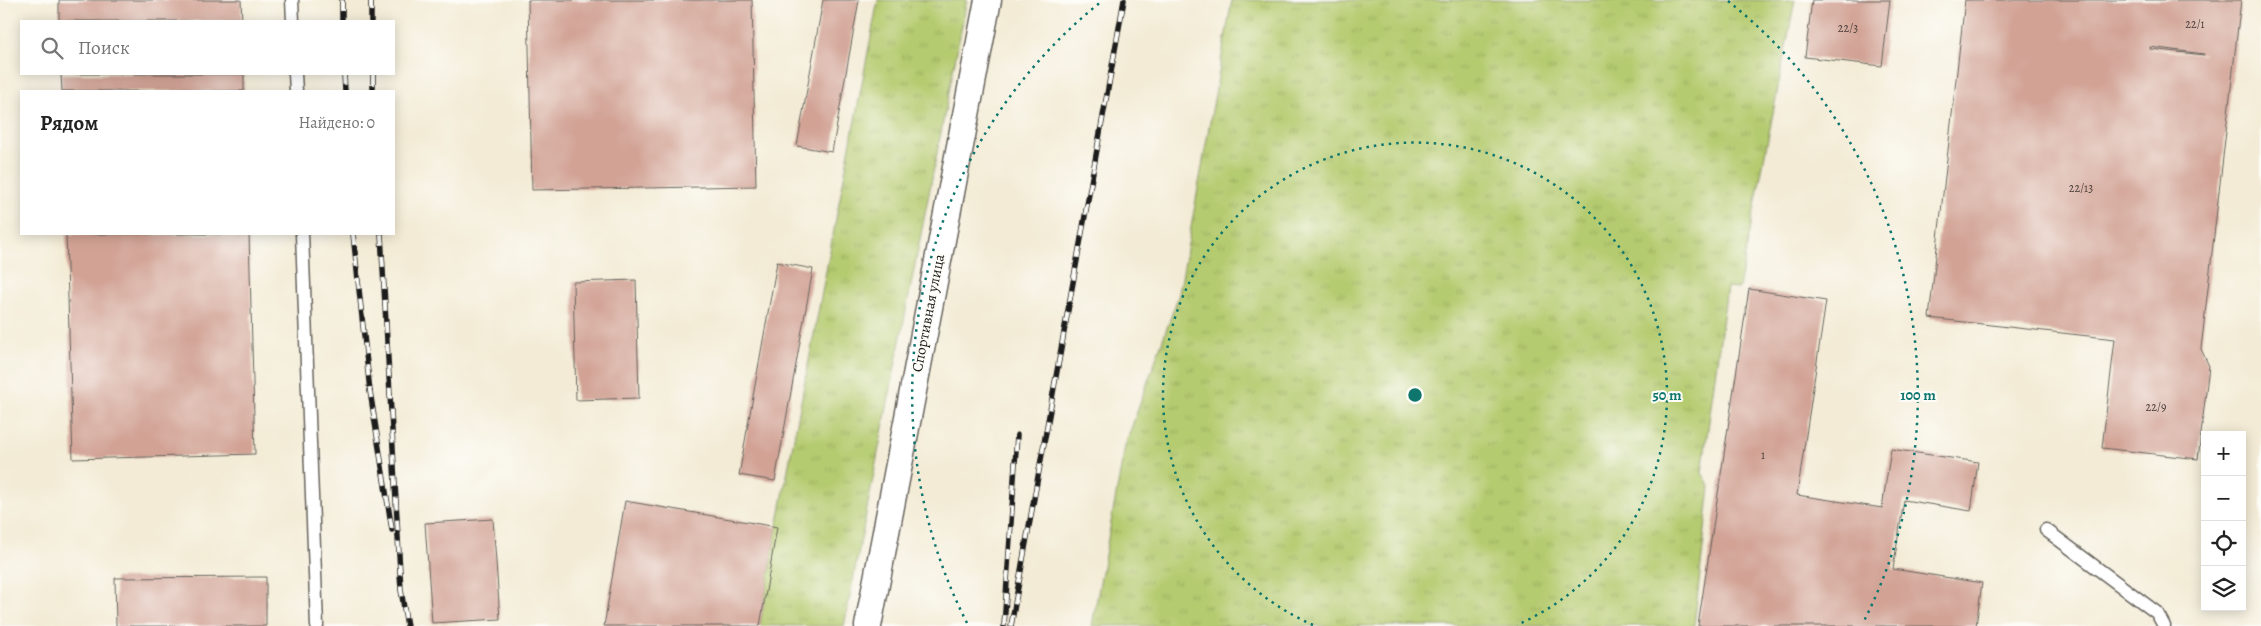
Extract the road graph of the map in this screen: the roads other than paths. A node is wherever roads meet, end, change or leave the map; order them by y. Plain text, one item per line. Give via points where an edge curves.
1 (292, 0) edge
2 (988, 0) edge
3 (293, 20) edge
4 (295, 75) edge
5 (296, 90) edge
6 (302, 235) edge
7 (2046, 530) dead end
8 (317, 626) edge
9 (868, 626) edge
10 (2164, 626) edge

1 - 3 lane
2 - 9 street, Спортивная улица
4 - 5 lane
6 - 8 lane
7 - 10 lane via 2157,613

